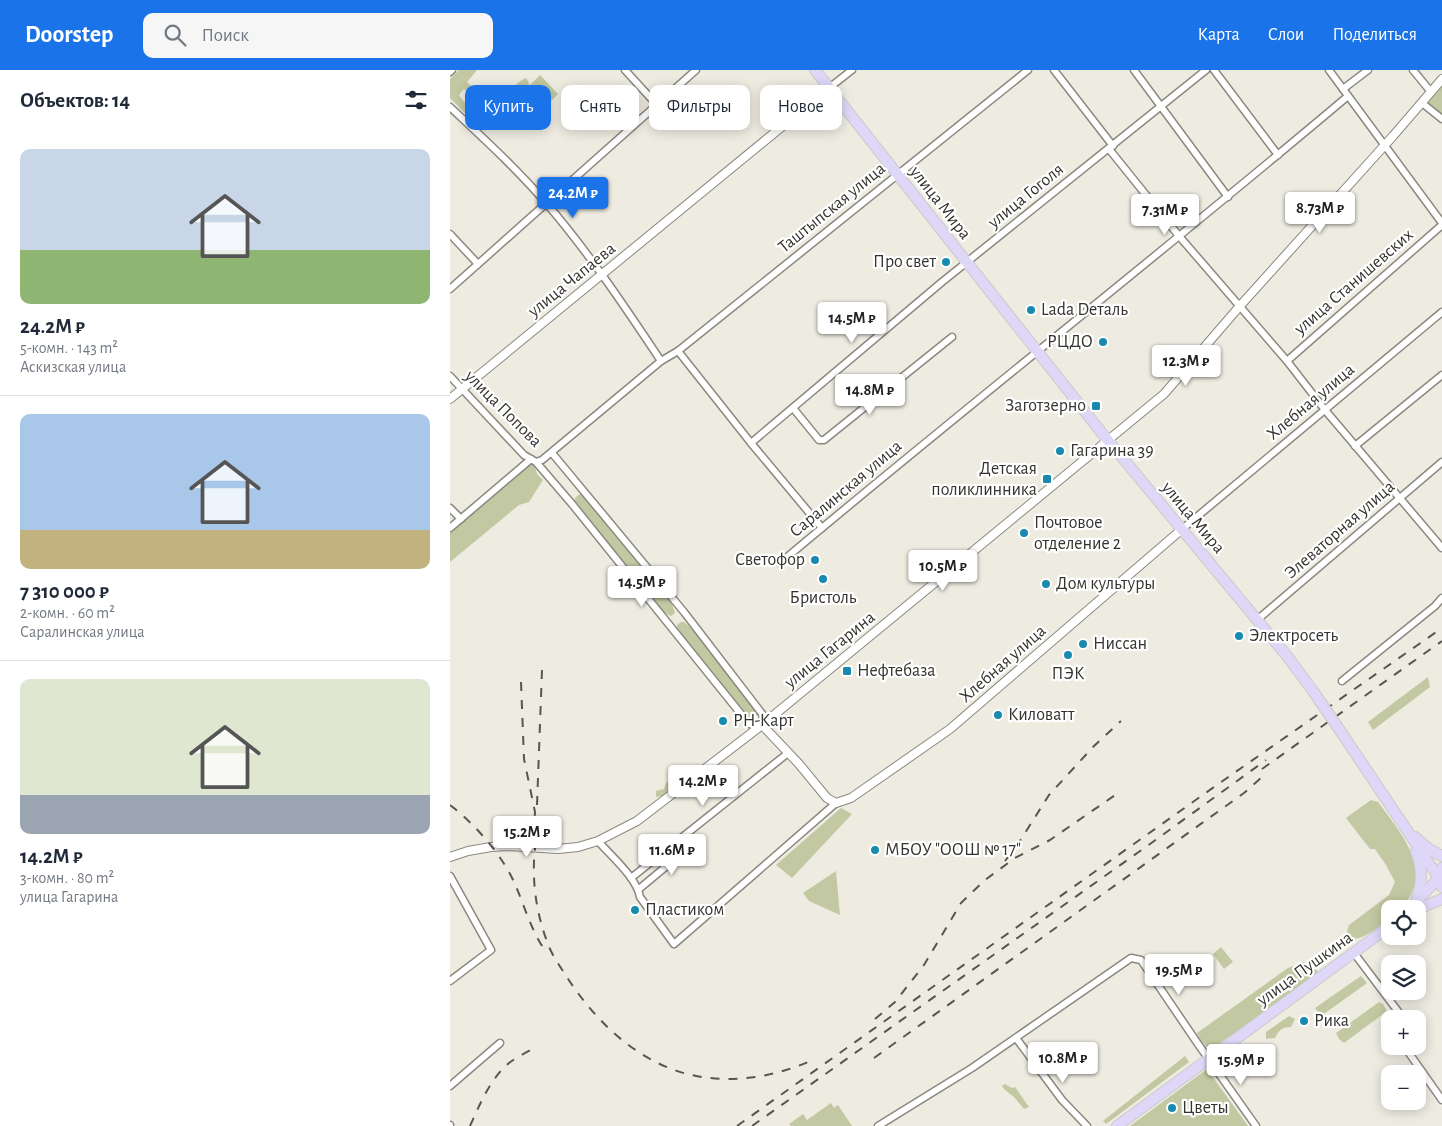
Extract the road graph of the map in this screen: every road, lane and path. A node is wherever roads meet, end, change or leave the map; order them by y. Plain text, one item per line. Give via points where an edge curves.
1 (625, 70) edge
2 (696, 70) edge
3 (815, 70) edge
4 (852, 70) edge
5 (1028, 70) edge
6 (1054, 70) edge
7 (1134, 70) edge
8 (1206, 70) edge
9 (1214, 70) edge
10 (1329, 70) edge
11 (1368, 70) edge
12 (1413, 70) edge
13 (1442, 79) edge
14 (679, 85) edge
15 (828, 85) edge
16 (834, 85) edge
17 (1343, 89) junction
18 (1431, 92) junction
19 (649, 96) edge
20 (1348, 96) junction
21 (842, 103) edge
22 (1422, 103) junction
23 (1162, 106) junction
24 (450, 107) edge
25 (649, 112) edge
26 (1442, 119) edge
27 (779, 130) edge
28 (1384, 146) junction
29 (1111, 148) junction
30 (1278, 155) junction
31 (897, 174) junction
32 (1228, 197) junction
33 (547, 203) junction
34 (1442, 224) edge
35 (450, 234) edge
36 (1179, 236) junction
37 (967, 263) junction
38 (478, 264) junction
39 (603, 274) junction
40 (450, 289) edge
41 (1239, 307) junction
42 (1442, 312) edge
43 (952, 336) dead end
44 (678, 352) junction
45 (1037, 352) junction
46 (661, 361) junction
47 (1286, 361) junction
48 (1442, 375) edge
49 (450, 376) edge
50 (462, 389) junction
51 (450, 399) edge
52 (793, 408) junction
53 (1325, 410) junction
54 (1109, 441) junction
55 (751, 443) junction
56 (1355, 446) junction
57 (552, 453) junction
58 (533, 461) junction
59 (1442, 462) edge
60 (1399, 498) junction
61 (450, 508) edge
62 (461, 519) junction
63 (450, 528) edge
64 (822, 528) junction
65 (1182, 530) junction
66 (1442, 548) edge
67 (780, 563) dead end
68 (1442, 598) edge
69 (1257, 620) junction
70 (1342, 681) dead end
71 (762, 725) junction
72 (788, 753) junction
73 (836, 803) junction
74 (1406, 830) junction
75 (598, 841) junction
76 (661, 854) junction
77 (450, 856) edge
78 (1442, 856) edge
79 (450, 876) edge
80 (1441, 877) edge
81 (631, 878) junction
82 (639, 889) junction
83 (1442, 899) edge
84 (1416, 900) edge
85 (1420, 900) edge
86 (1426, 904) edge
87 (1381, 933) edge
88 (1354, 953) junction
89 (450, 981) edge
90 (1397, 1010) edge
91 (1016, 1038) junction
92 (500, 1043) dead end
93 (1410, 1055) edge
94 (1208, 1059) junction
95 (450, 1086) edge
96 (1442, 1100) edge
97 (878, 1126) edge
98 (1087, 1126) edge
99 (1117, 1126) edge
100 (1256, 1126) edge

1 - 19 street
2 - 14 street
3 - 15 main road, улица Мира
4 - 16 street, улица Чапаева
5 - 31 street, Таштыпская улица
6 - 29 street
7 - 23 street
8 - 23 street, улица Гоголя
9 - 30 street
10 - 17 street
11 - 17 street
12 - 18 street
13 - 18 street, улица Гагарина
17 - 20 street
18 - 22 street, улица Гагарина
20 - 28 street
20 - 30 street, Саралинская улица
21 - 31 main road, улица Мира
22 - 26 street
22 - 28 street, улица Гагарина
23 - 29 street, улица Гоголя
23 - 32 street
24 - 33 street
25 - 33 street
27 - 39 street, улица Чапаева
28 - 34 street
28 - 41 street, улица Гагарина
29 - 36 street
29 - 37 street, улица Гоголя
30 - 32 street, Саралинская улица
31 - 37 main road, улица Мира
31 - 44 street, Таштыпская улица
32 - 36 street, Саралинская улица
33 - 38 street
33 - 39 street
34 - 47 street, улица Станишевских
35 - 38 street
36 - 41 street
36 - 45 street, Саралинская улица
37 - 45 main road, улица Мира
37 - 52 street, улица Гоголя
38 - 40 street
39 - 46 street
39 - 50 street, улица Чапаева
41 - 47 street
41 - 54 street, улица Гагарина via 1164,394
42 - 53 street, Хлебная улица
43 - 52 street via 824,440 819,440
44 - 46 street, Таштыпская улица
44 - 55 street
45 - 54 main road, улица Мира
45 - 64 street, Саралинская улица
46 - 57 street, Таштыпская улица
47 - 53 street
48 - 56 street
49 - 50 street, улица Попова
50 - 51 street, улица Чапаева
50 - 58 street, улица Попова
52 - 55 street, улица Гоголя
53 - 56 street
53 - 65 street, Хлебная улица
54 - 65 main road, улица Мира
54 - 71 street, улица Гагарина
55 - 64 street
56 - 60 street
57 - 58 street, Таштыпская улица via 542,460
57 - 71 street via 684,612 763,715
58 - 62 street, Таштыпская улица
58 - 71 street, улица Попова via 749,724
59 - 60 street, Элеваторная улица
60 - 66 street
60 - 69 street, Элеваторная улица
61 - 62 street
62 - 63 street, Таштыпская улица
64 - 67 street, Саралинская улица
65 - 69 main road, улица Мира
65 - 73 street, Хлебная улица via 950,729 862,791
68 - 70 street
69 - 74 main road, улица Мира, bridge via 1313,691
71 - 72 street
71 - 75 street, улица Гагарина via 637,821
72 - 73 street via 827,798
72 - 76 street
73 - 82 street, Хлебная улица via 674,944 640,897
74 - 78 main road
74 - 80 main road
74 - 84 main road via 1421,871
75 - 77 street, улица Гагарина via 558,849 491,847
75 - 81 street, Хлебная улица
76 - 81 street
76 - 82 street via 669,864
79 - 89 street via 490,950
80 - 85 main road
81 - 82 street, Хлебная улица
83 - 86 main road
87 - 88 main road, улица Пушкина
88 - 90 street
88 - 94 main road, улица Пушкина
91 - 94 street via 1132,958 1141,960
91 - 97 street
91 - 98 street via 1062,1100
92 - 95 street
93 - 96 street
94 - 99 main road, улица Пушкина
94 - 100 street

